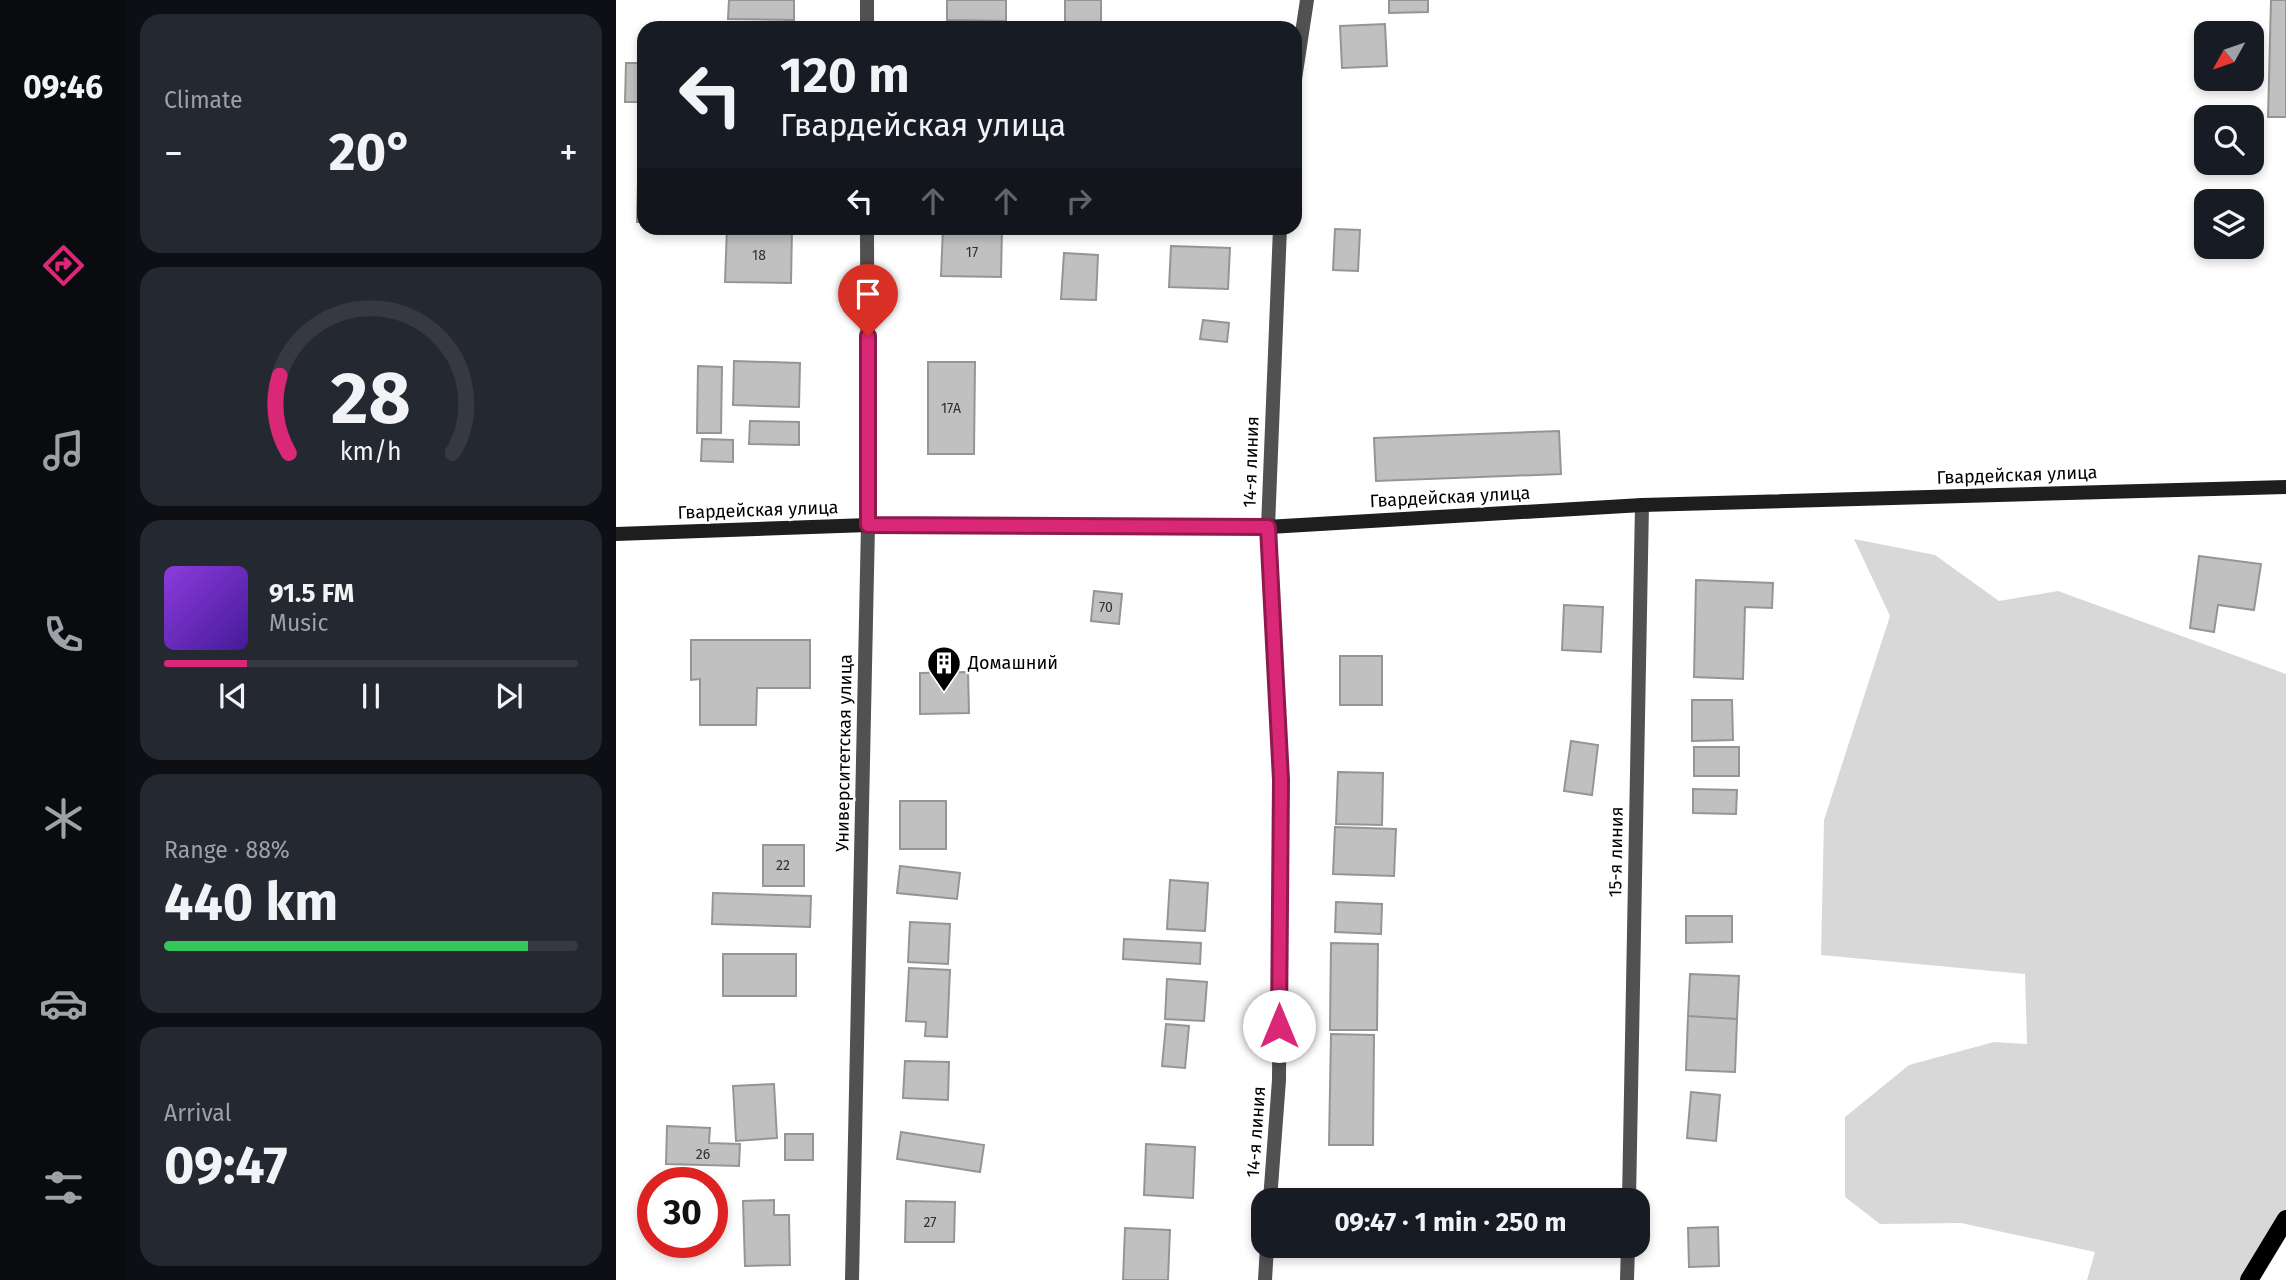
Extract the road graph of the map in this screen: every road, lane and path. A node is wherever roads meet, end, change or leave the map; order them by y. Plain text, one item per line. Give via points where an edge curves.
1 (867, 0) edge
2 (1307, 0) edge
3 (867, 21) edge
4 (1302, 33) edge
5 (867, 235) edge
6 (1280, 235) edge
7 (2286, 487) edge
8 (1642, 505) junction
9 (868, 525) junction
10 (1268, 527) junction
11 (616, 534) edge
12 (1271, 1188) edge
13 (1629, 1188) edge
14 (2286, 1219) edge
15 (1266, 1258) edge
16 (1628, 1258) edge
17 (852, 1280) edge
18 (1265, 1280) edge
19 (1627, 1280) edge
20 (2249, 1280) edge

1 - 3 street
2 - 4 street
5 - 9 street, Университетская улица
6 - 10 street, 14-я линия
7 - 8 main road, Гвардейская улица
8 - 10 main road, Гвардейская улица
8 - 13 street, 15-я линия
9 - 10 main road, Гвардейская улица
9 - 11 main road, Гвардейская улица
9 - 17 street, Университетская улица
10 - 12 street, 14-я линия via 1281,780 1279,1080
14 - 20 main road
15 - 18 street
16 - 19 street

